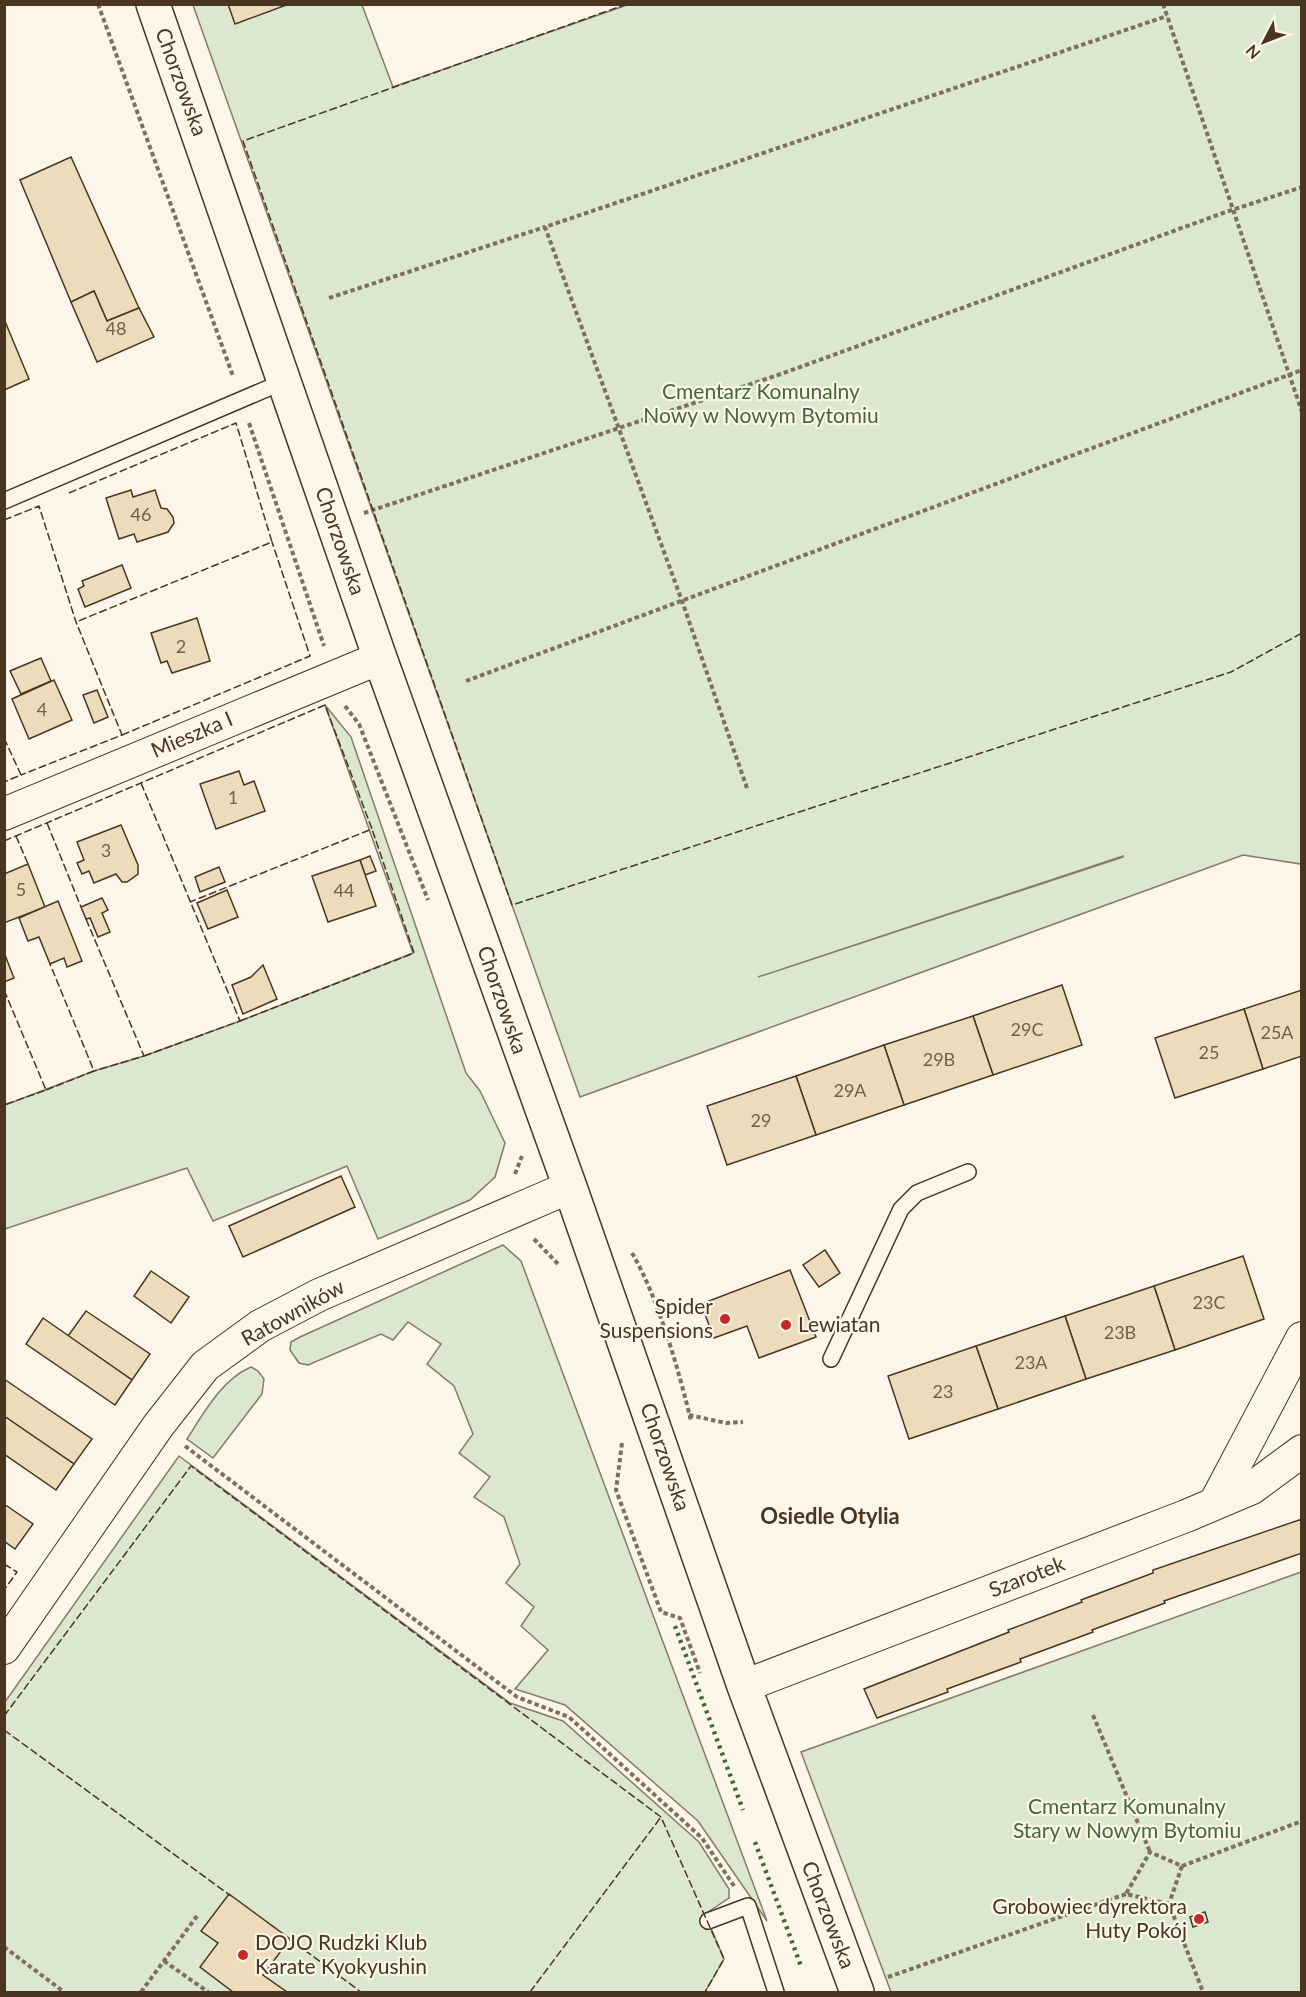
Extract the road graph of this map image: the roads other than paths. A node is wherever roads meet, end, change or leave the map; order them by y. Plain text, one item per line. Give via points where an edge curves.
1 (153, 4) edge
2 (285, 381) junction
3 (4, 501) edge
4 (380, 658) junction
5 (4, 814) edge
6 (968, 1172) dead end
7 (570, 1187) junction
8 (1302, 1338) edge
9 (831, 1359) dead end
10 (1302, 1451) edge
11 (1215, 1503) junction
12 (4, 1648) edge
13 (744, 1686) junction
14 (708, 1921) dead end
15 (869, 1986) edge
16 (776, 1992) edge

1 - 2 street, Chorzowska
2 - 3 lane
2 - 4 street, Chorzowska
4 - 5 street, Mieszka I
4 - 7 street, Chorzowska
6 - 9 lane via 917,1193 902,1209
7 - 12 street, Ratowników via 319,1295 260,1326 205,1366 158,1426
7 - 13 street, Chorzowska
8 - 11 street
10 - 11 street, Szarotek via 1252,1488
11 - 13 street, Szarotek
13 - 15 street, Chorzowska
14 - 16 lane via 748,1906

